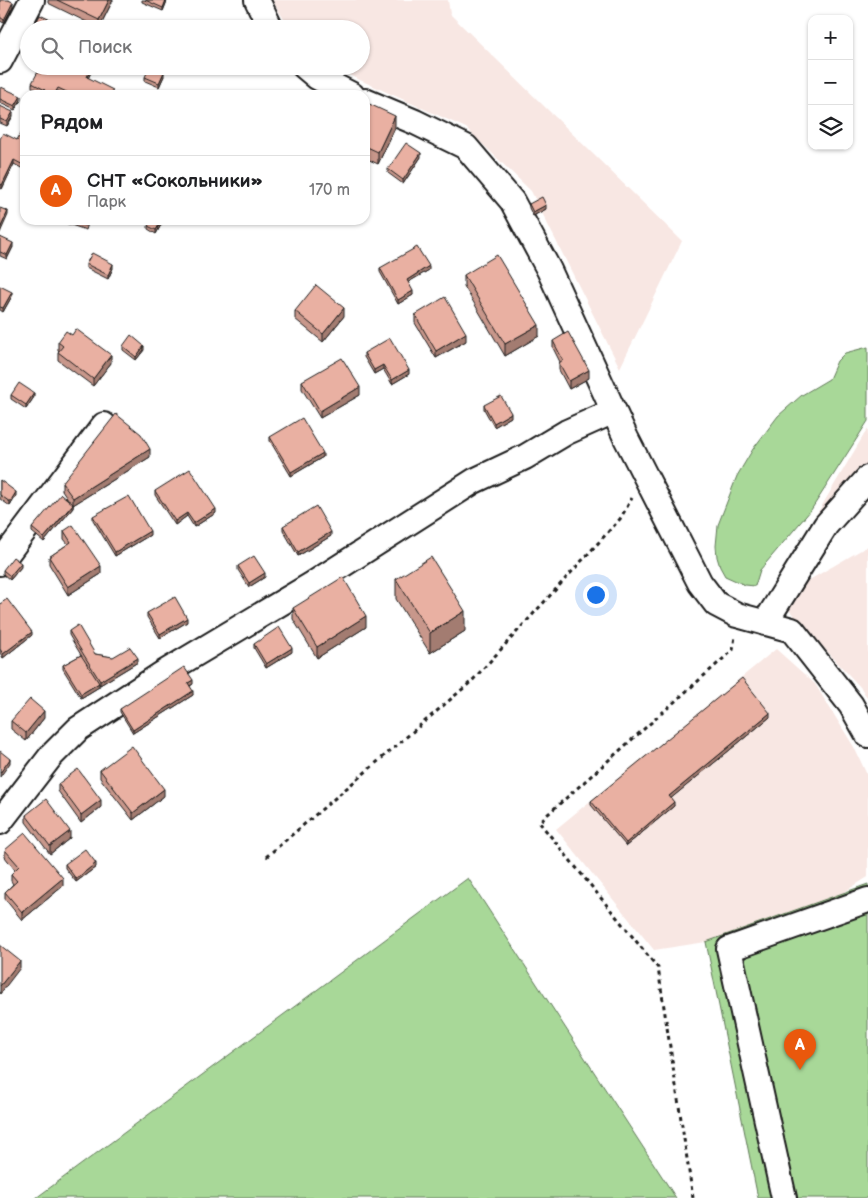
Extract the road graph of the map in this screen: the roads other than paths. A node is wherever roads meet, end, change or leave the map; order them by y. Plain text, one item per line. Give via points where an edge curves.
1 (32, 0) edge
2 (257, 0) edge
3 (22, 20) edge
4 (267, 20) edge
5 (20, 23) edge
6 (0, 61) edge
7 (315, 75) edge
8 (342, 90) edge
9 (370, 103) edge
10 (614, 411) junction
11 (104, 425) dead end
12 (868, 478) edge
13 (0, 563) edge
14 (765, 623) junction
15 (868, 736) edge
16 (0, 822) edge
17 (868, 900) edge
18 (784, 1198) edge

1 - 3 street
2 - 4 street
5 - 6 street
7 - 8 street
9 - 10 street via 466,147 512,201 549,270
10 - 14 street via 700,583 716,604 737,615
10 - 16 street via 567,432 474,482 78,729 51,756
11 - 13 street
12 - 14 street via 826,525
14 - 15 street via 792,630 851,705
17 - 18 street via 729,949

